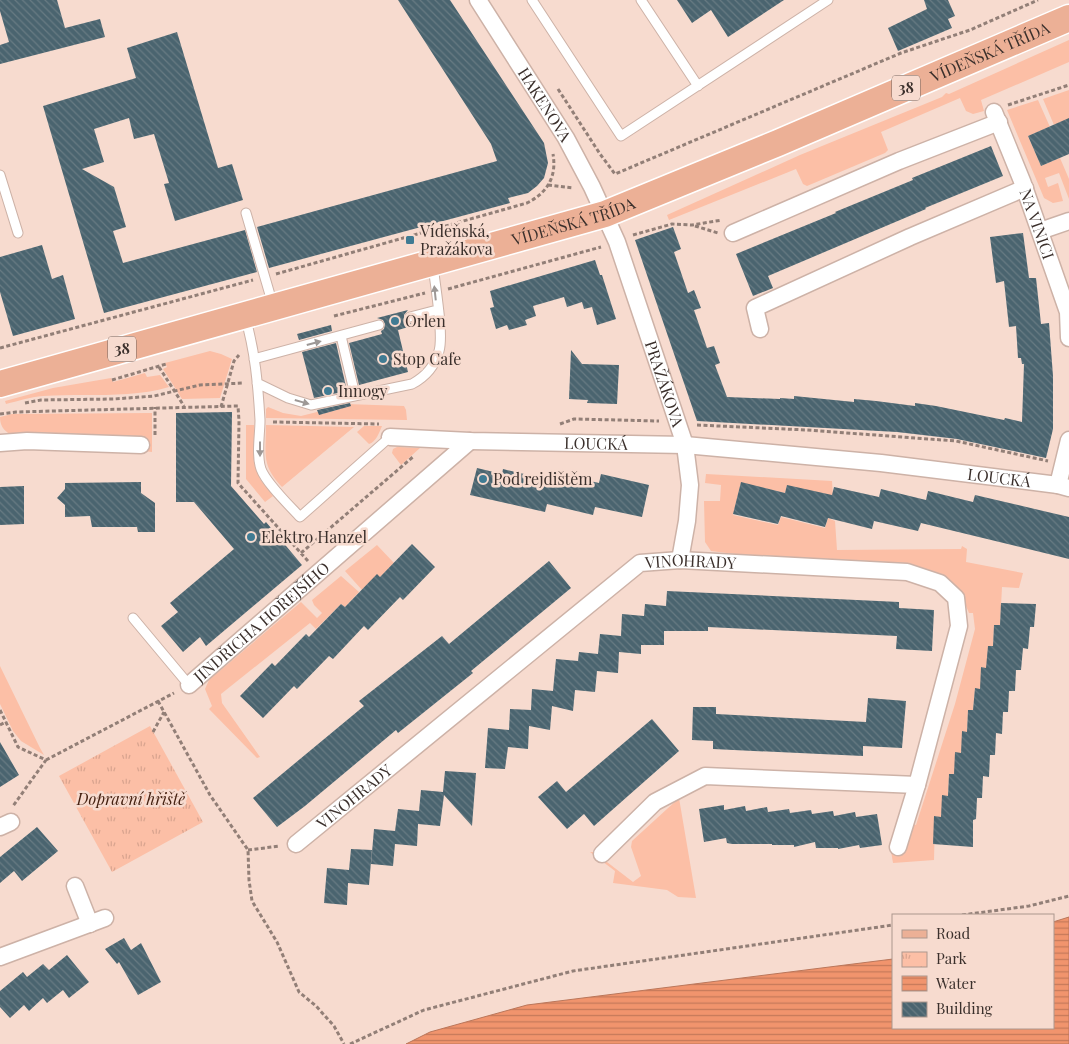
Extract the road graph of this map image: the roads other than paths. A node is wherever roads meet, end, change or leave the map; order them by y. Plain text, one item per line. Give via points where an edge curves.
1 (478, 0) edge
2 (532, 0) edge
3 (641, 0) edge
4 (828, 0) edge
5 (1069, 18) edge
6 (698, 86) junction
7 (0, 174) edge
8 (1025, 188) junction
9 (246, 212) dead end
10 (605, 214) junction
11 (1069, 221) edge
12 (729, 226) road end
13 (1040, 231) junction
14 (18, 233) dead end
15 (432, 263) junction
16 (273, 308) junction
17 (437, 310) junction
18 (410, 317) dead end
19 (379, 325) dead end
20 (248, 326) junction
21 (760, 329) dead end
22 (341, 336) junction
23 (1069, 338) edge
24 (254, 359) junction
25 (257, 383) junction
26 (355, 395) junction
27 (0, 396) edge
28 (390, 437) joint
29 (470, 440) junction
30 (1069, 440) edge
31 (0, 443) edge
32 (141, 445) dead end
33 (685, 445) junction
34 (1064, 486) edge
35 (680, 560) junction
36 (133, 618) dead end
37 (189, 685) joint
38 (917, 785) junction
39 (296, 844) road end
40 (898, 847) dead end
41 (602, 854) dead end
42 (75, 886) dead end
43 (0, 957) edge

1 - 10 street, HAKENOVA via 566,138
2 - 6 lane via 621,136
3 - 6 lane
4 - 6 lane
5 - 10 main road, VÍDEŇSKÁ TŘÍDA / 38
7 - 14 lane
8 - 12 street, NA VINICI via 996,117 900,161
8 - 13 street, NA VINICI
8 - 21 street via 754,308
9 - 16 lane
10 - 15 main road, VÍDEŇSKÁ TŘÍDA / 38
10 - 33 street, PRAŽÁKOVA
11 - 13 street
13 - 23 street, NA VINICI via 1068,312
15 - 16 main road, VÍDEŇSKÁ TŘÍDA / 38
17 -> 15 lane
16 - 20 main road, VÍDEŇSKÁ TŘÍDA / 38
17 - 18 lane
17 - 26 lane via 439,351 423,378 412,384
19 - 22 lane
20 - 24 lane, LOUCKÁ
20 - 27 main road, VÍDEŇSKÁ TŘÍDA / 38
24 -> 22 lane
22 - 26 lane
24 - 25 lane, LOUCKÁ
25 -> 26 lane via 311,405
25 -> 28 lane, LOUCKÁ via 261,469 300,517
28 - 29 street, LOUCKÁ
29 - 33 street, LOUCKÁ
29 - 37 street, JINDŘICHA HOŘEJŠÍHO
30 - 34 street
31 - 32 street
33 - 34 street, LOUCKÁ via 890,464
33 - 35 street, PRAŽÁKOVA via 690,485
35 - 38 street, VINOHRADY via 907,572 940,583 951,593 956,598 959,626
35 - 39 street, VINOHRADY via 640,563
36 - 37 lane
38 - 40 street, VINOHRADY
38 - 41 street via 705,776 655,802
42 - 43 street via 97,921

